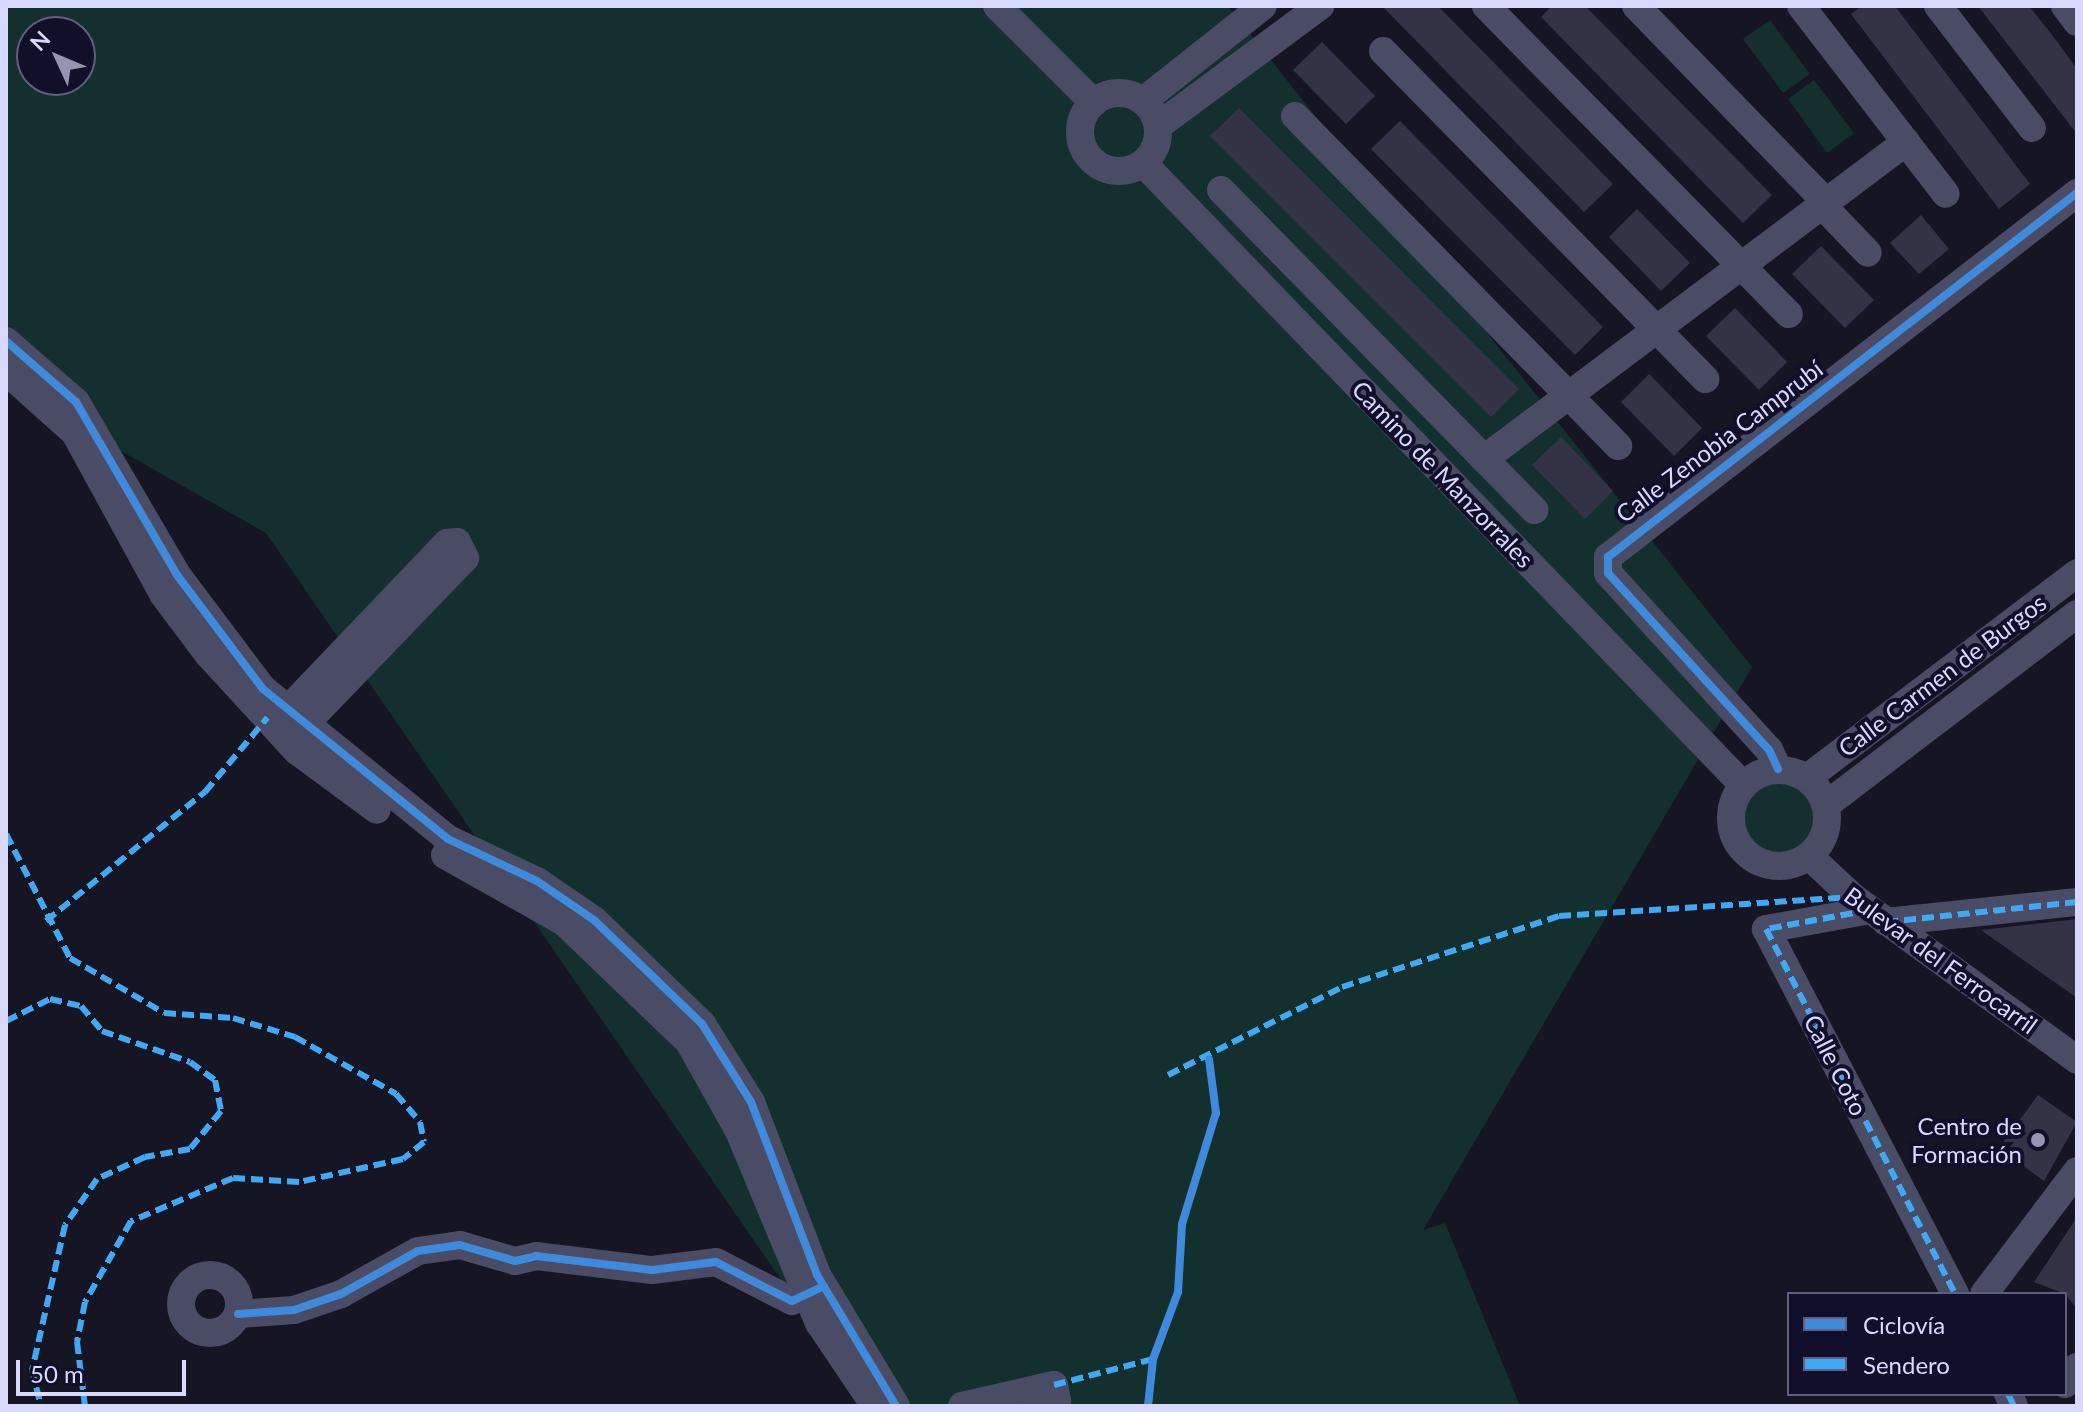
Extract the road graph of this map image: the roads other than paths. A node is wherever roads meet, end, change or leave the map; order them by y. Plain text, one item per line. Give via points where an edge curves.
1 (997, 6) edge
2 (1263, 6) edge
3 (1320, 6) edge
4 (1486, 6) edge
5 (1636, 6) edge
6 (1801, 6) edge
7 (1938, 6) edge
8 (2065, 6) edge
9 (2077, 22) edge
10 (1383, 51) dead end
11 (1143, 101) junction
12 (1094, 103) junction
13 (1295, 116) dead end
14 (1158, 126) junction
15 (2032, 128) dead end
16 (1906, 142) junction
17 (1143, 163) junction
18 (1221, 190) dead end
19 (2077, 193) edge
20 (1946, 194) dead end
21 (1824, 203) junction
22 (1868, 253) dead end
23 (1741, 266) junction
24 (1789, 314) dead end
25 (1656, 330) junction
26 (6, 341) edge
27 (6, 371) edge
28 (1705, 379) dead end
29 (1568, 396) junction
30 (1618, 446) dead end
31 (1484, 459) junction
32 (1534, 510) dead end
33 (2077, 573) edge
34 (2077, 614) edge
35 (289, 726) junction
36 (1778, 769) junction
37 (1807, 778) junction
38 (1743, 785) junction
39 (1826, 805) junction
40 (1809, 856) junction
41 (2077, 902) edge
42 (1878, 916) junction
43 (2077, 1060) edge
44 (2077, 1171) edge
45 (814, 1290) junction
46 (1954, 1292) edge
47 (1986, 1292) edge
48 (238, 1314) dead end
49 (875, 1406) edge
50 (896, 1406) edge
51 (962, 1406) edge
52 (1034, 1406) edge

1 - 12 street
2 - 11 street
3 - 14 street
4 - 23 street
5 - 21 street
6 - 16 street
7 - 15 street
8 - 9 street
10 - 25 street
11 - 12 street via 1119,93
11 - 14 street
12 - 17 street via 1080,126 1085,152 1105,169
13 - 29 street
14 - 17 street
16 - 20 street
16 - 21 street
17 - 38 street, Camino de Manzorrales
18 - 31 street
19 - 36 street, Calle Zenobia Camprubí via 1608,557 1608,573 1769,750
21 - 22 street
21 - 23 street
23 - 24 street
23 - 25 street
25 - 28 street
25 - 29 street
26 - 35 street via 76,402 177,575
27 - 35 street via 75,433 163,594
29 - 30 street
29 - 31 street
31 - 32 street
33 - 37 street, Calle Carmen de Burgos
34 - 39 street, Calle Carmen de Burgos
35 - 35 street via 465,558 457,542 447,543
35 - 45 street via 409,833 564,922 689,1042 739,1131
36 - 37 street
36 - 38 street
37 - 39 street
38 - 40 street via 1730,814 1738,845 1763,864
39 - 40 street via 1825,833
40 - 42 street, Bulevar del Ferrocarril
41 - 42 street
42 - 43 street, Bulevar del Ferrocarril
42 - 46 street, Calle Coto via 1766,929
44 - 47 street
45 - 48 street via 792,1301 716,1262 652,1270 536,1256 515,1261 460,1245 418,1251 294,1310
45 - 49 street
45 - 50 street
51 - 52 street via 1054,1385 1057,1401

